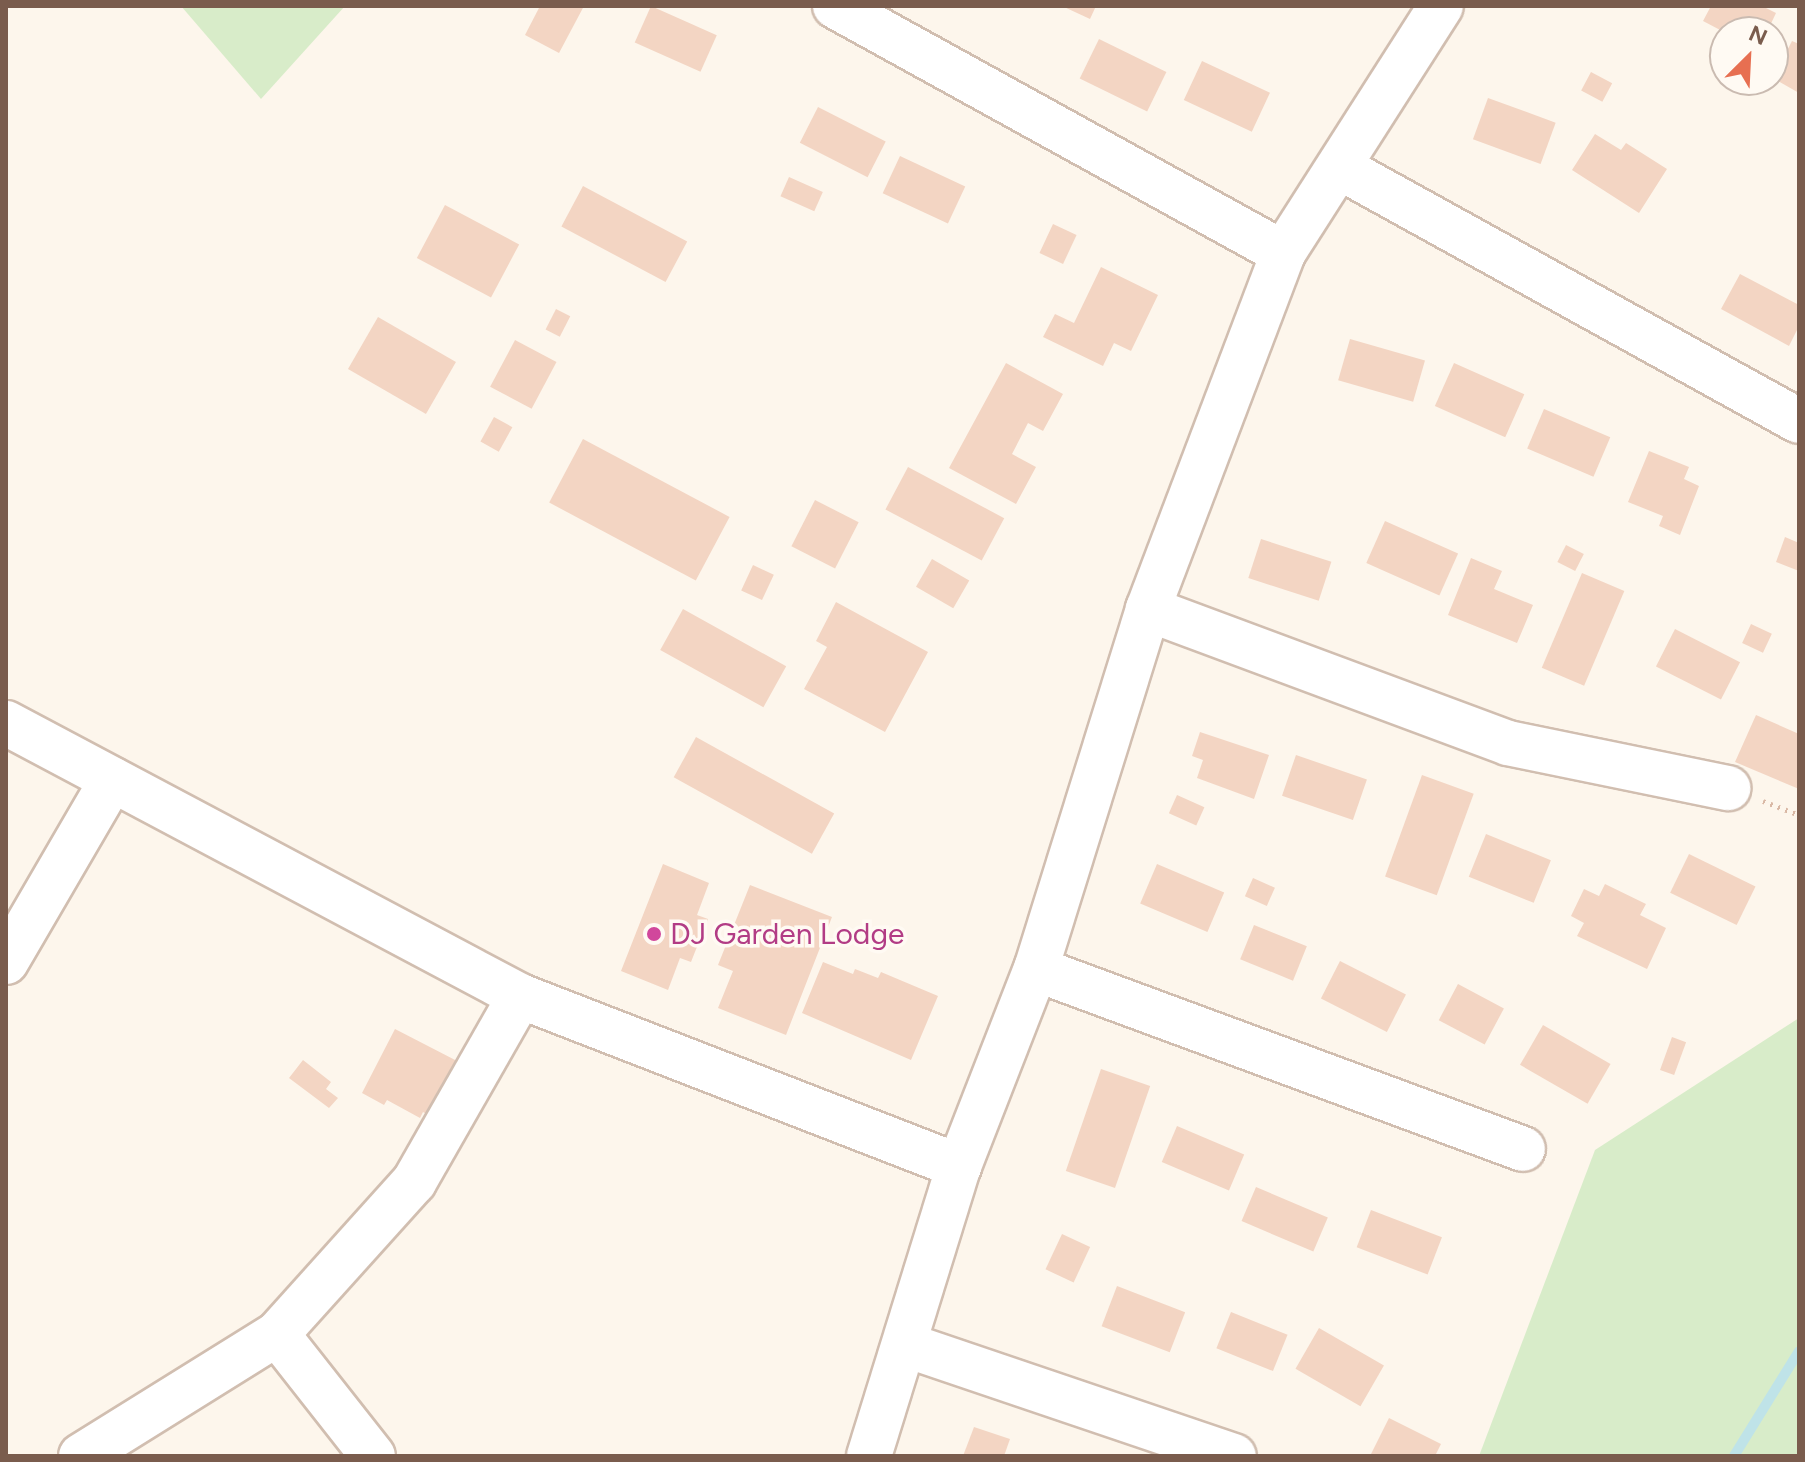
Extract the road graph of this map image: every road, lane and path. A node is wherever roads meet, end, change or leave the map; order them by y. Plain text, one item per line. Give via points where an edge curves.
1 (835, 6) edge
2 (1441, 6) edge
3 (1339, 167) junction
4 (1283, 253) junction
5 (1799, 421) edge
6 (1148, 609) junction
7 (6, 723) edge
8 (112, 780) junction
9 (1728, 788) dead end
10 (6, 962) edge
11 (1036, 969) junction
12 (520, 996) junction
13 (1523, 1149) dead end
14 (959, 1166) junction
15 (277, 1334) junction
16 (906, 1345) junction
17 (81, 1456) edge
18 (373, 1456) edge
19 (869, 1456) edge
20 (1234, 1456) edge

1 - 4 street
2 - 3 street
3 - 4 street
3 - 5 street
4 - 6 street
6 - 9 street via 1508,743
6 - 11 street
7 - 8 street
8 - 10 street
8 - 12 street
11 - 13 street
11 - 14 street
12 - 14 street
12 - 15 street via 414,1182
14 - 16 street
15 - 17 street
15 - 18 street
16 - 19 street
16 - 20 street

